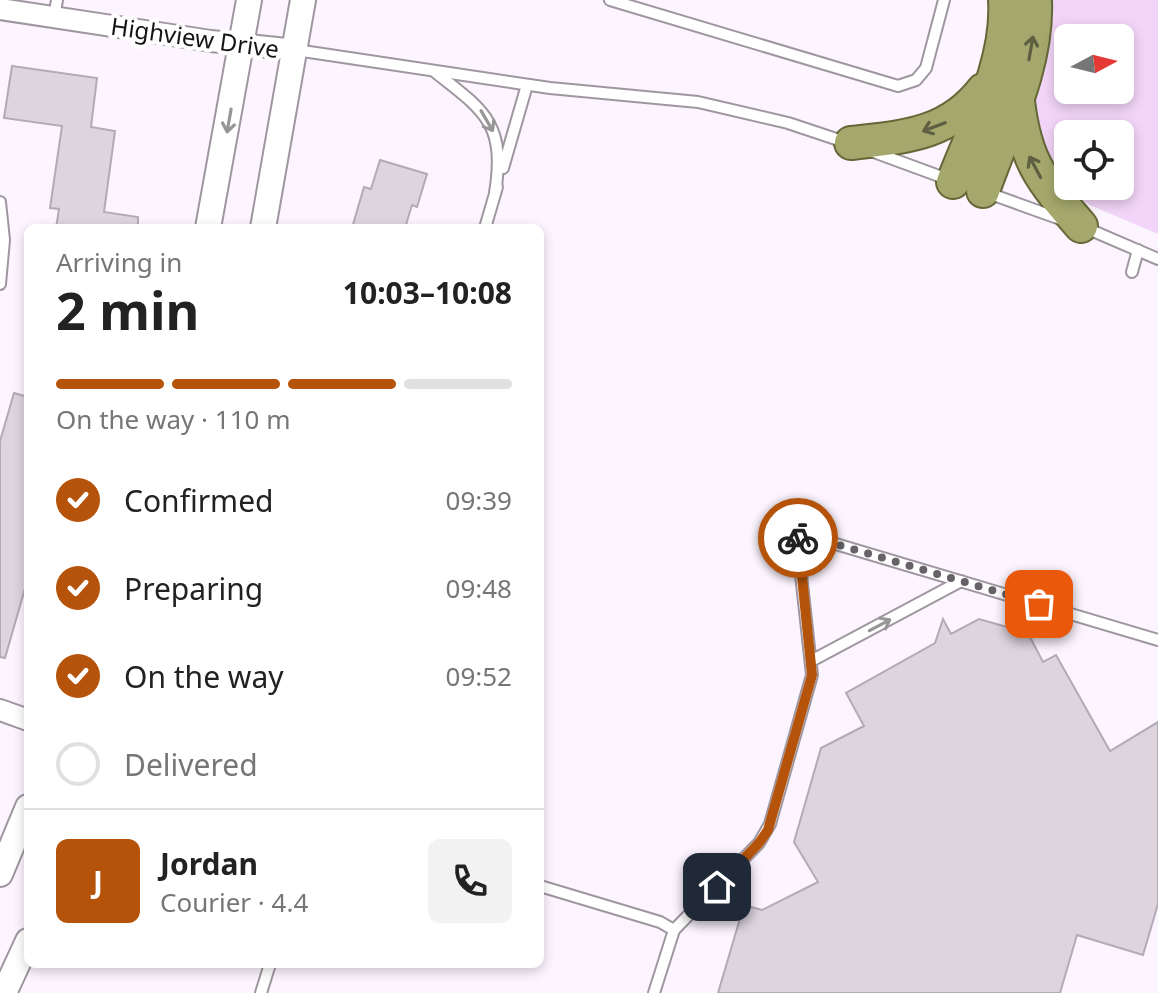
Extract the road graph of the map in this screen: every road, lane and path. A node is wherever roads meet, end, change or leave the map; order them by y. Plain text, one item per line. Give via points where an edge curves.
1 (249, 0) edge
2 (303, 0) edge
3 (610, 0) edge
4 (944, 0) edge
5 (1005, 0) edge
6 (1035, 0) edge
7 (0, 9) edge
8 (56, 9) edge
9 (242, 45) junction
10 (296, 50) junction
11 (433, 71) junction
12 (527, 85) junction
13 (1005, 86) junction
14 (851, 143) junction
15 (968, 186) junction
16 (495, 193) junction
17 (0, 202) edge
18 (209, 224) edge
19 (264, 224) edge
20 (486, 224) edge
21 (1081, 226) junction
22 (1138, 250) junction
23 (1158, 259) edge
24 (1132, 272) dead end
25 (0, 284) edge
26 (961, 581) junction
27 (1158, 640) edge
28 (1158, 651) edge
29 (811, 661) junction
30 (0, 710) edge
31 (24, 719) edge
32 (24, 817) edge
33 (0, 874) edge
34 (544, 887) edge
35 (674, 930) junction
36 (24, 950) edge
37 (269, 968) edge
38 (4, 993) edge
39 (261, 993) edge
40 (654, 993) edge

1 - 9 street
2 - 10 street
3 - 4 lane via 898,86 916,80 926,68
5 - 13 highway
13 -> 6 highway via 1032,45
7 - 8 street, Highview Drive
8 - 9 street, Highview Drive
9 - 10 street, Highview Drive
9 -> 18 street
10 - 11 lane
10 - 19 street
11 - 12 lane
11 -> 16 lane via 475,103 493,128 499,152
12 - 14 lane via 698,102
12 - 16 lane
13 -> 14 highway via 940,126
13 - 15 highway
21 -> 13 highway via 1033,163
14 - 15 lane
15 - 21 lane
16 - 20 lane
17 - 25 lane
21 - 22 lane
22 - 23 lane
22 - 24 lane
26 - 27 lane
29 -> 26 lane
26 - 29 lane via 829,542 797,538
27 - 28 lane
29 - 35 lane via 811,682 768,830
30 - 31 street
32 - 33 street
34 - 35 lane
35 - 40 lane
36 - 38 street
37 - 39 lane

